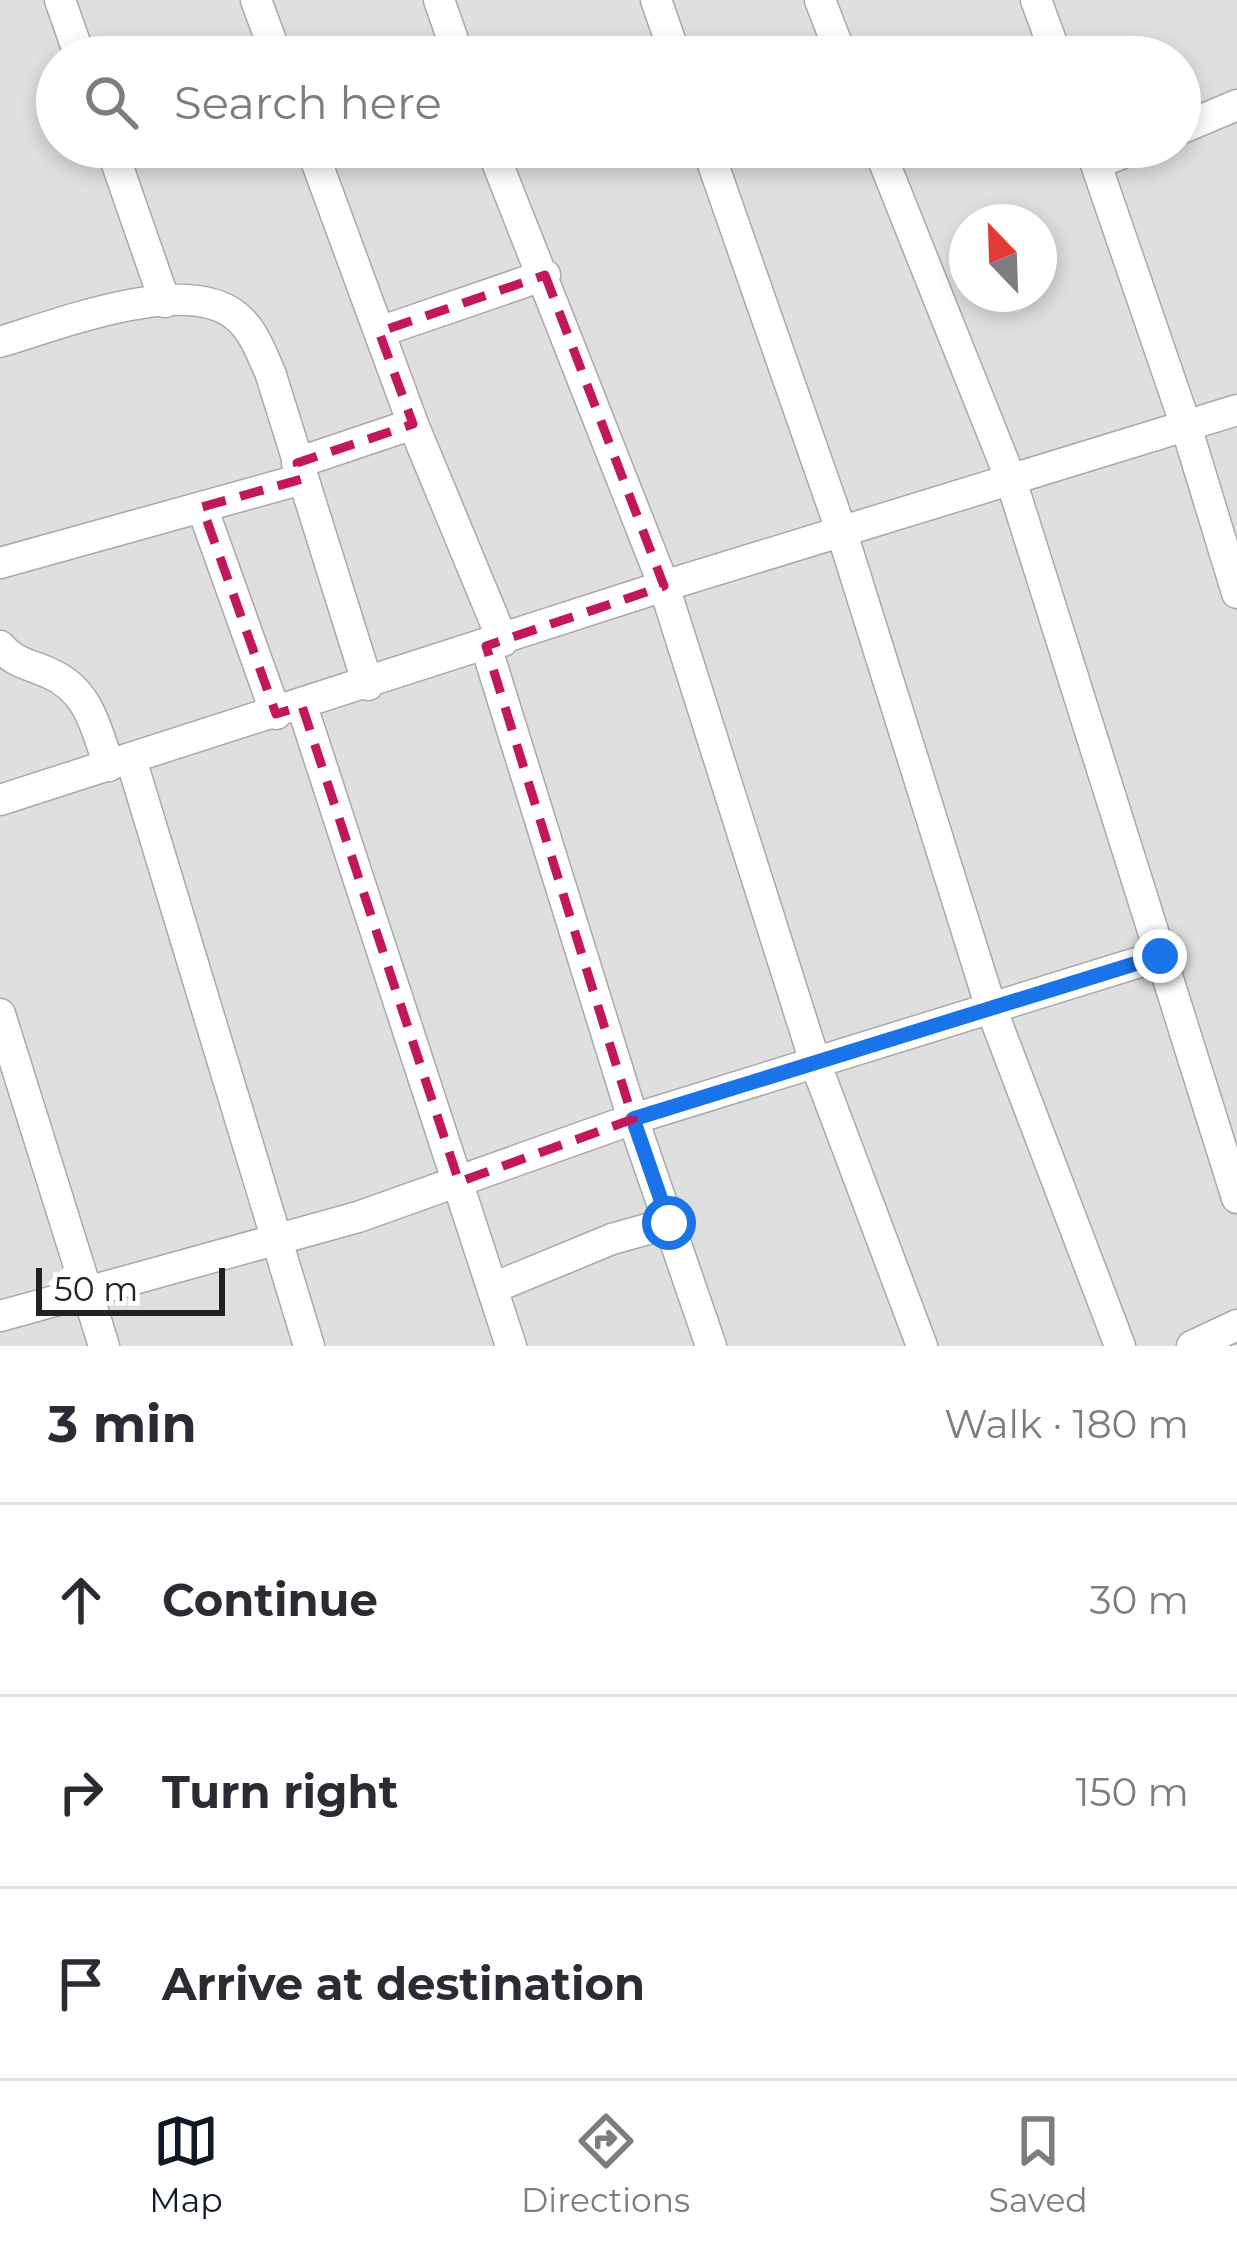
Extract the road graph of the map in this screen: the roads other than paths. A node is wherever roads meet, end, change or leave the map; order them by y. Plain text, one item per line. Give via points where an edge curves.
1 (60, 0) edge
2 (256, 0) edge
3 (439, 0) edge
4 (656, 0) edge
5 (820, 0) edge
6 (1036, 0) edge
7 (73, 36) edge
8 (270, 36) edge
9 (452, 36) edge
10 (669, 36) edge
11 (834, 36) edge
12 (1049, 36) edge
13 (1237, 104) edge
14 (1201, 120) edge
15 (118, 168) edge
16 (318, 168) edge
17 (500, 168) edge
18 (714, 168) edge
19 (886, 168) edge
20 (1097, 168) edge
21 (544, 275) junction
22 (165, 302) junction
23 (379, 332) junction
24 (0, 342) edge
25 (1237, 410) edge
26 (413, 424) junction
27 (1186, 426) junction
28 (300, 471) junction
29 (1011, 480) junction
30 (202, 507) junction
31 (842, 533) junction
32 (0, 563) edge
33 (664, 586) junction
34 (1237, 592) edge
35 (495, 643) junction
36 (0, 646) edge
37 (368, 685) junction
38 (289, 710) junction
39 (120, 762) junction
40 (0, 800) edge
41 (1160, 956) junction
42 (991, 1008) junction
43 (0, 1013) edge
44 (815, 1062) junction
45 (633, 1119) junction
46 (459, 1182) junction
47 (1237, 1198) edge
48 (669, 1223) junction
49 (274, 1240) junction
50 (493, 1288) junction
51 (86, 1292) junction
52 (0, 1316) edge
53 (1237, 1324) edge
54 (104, 1346) edge
55 (309, 1346) edge
56 (511, 1346) edge
57 (711, 1346) edge
58 (922, 1346) edge
59 (1120, 1346) edge
60 (1192, 1346) edge

1 - 7 street
2 - 8 street
3 - 9 street
4 - 10 street
5 - 11 street
6 - 12 street
13 - 14 street
15 - 22 street
16 - 23 street
17 - 21 street
18 - 31 street
19 - 29 street
20 - 27 street
21 - 23 street
21 - 33 street
22 - 24 street
22 - 28 street via 216,304 251,333
23 - 26 street
25 - 27 street
26 - 28 street
26 - 35 street
27 - 29 street
27 - 34 street
28 - 30 street
28 - 37 street
29 - 31 street
29 - 41 street
30 - 32 street
30 - 38 street
31 - 33 street
31 - 42 street
33 - 35 street
33 - 44 street
35 - 37 street
35 - 45 street
36 - 39 street via 85,700
37 - 38 street
38 - 39 street
38 - 46 street
39 - 40 street
39 - 49 street
41 - 42 street
41 - 47 street
42 - 44 street
42 - 59 street
43 - 51 street
44 - 45 street
44 - 58 street
45 - 46 street
45 - 48 street
46 - 49 street
46 - 50 street
48 - 50 street
48 - 57 street
49 - 51 street
49 - 55 street
50 - 56 street
51 - 52 street
51 - 54 street
53 - 60 street

